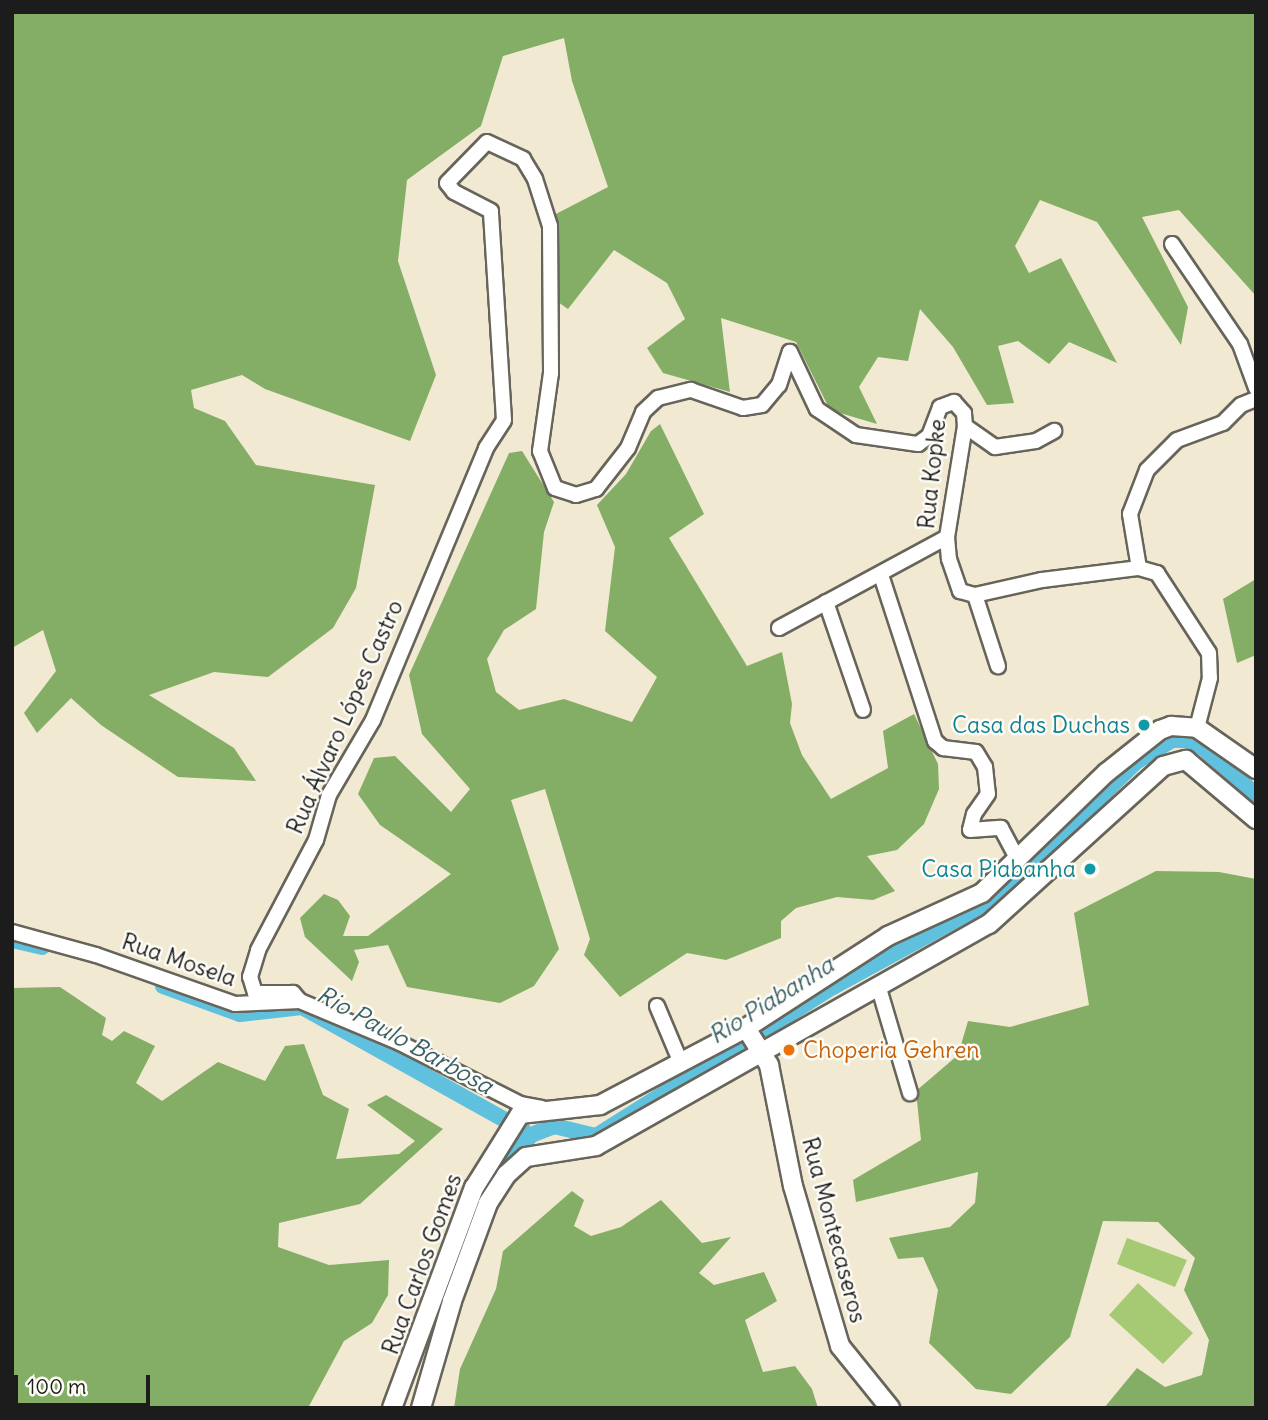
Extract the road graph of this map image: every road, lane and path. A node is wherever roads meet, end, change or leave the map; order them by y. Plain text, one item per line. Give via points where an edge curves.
1 (447, 183) joint
2 (1172, 244) dead end
3 (1256, 388) edge
4 (1256, 399) edge
5 (965, 426) junction
6 (1054, 432) dead end
7 (947, 537) junction
8 (1139, 568) junction
9 (880, 575) junction
10 (975, 595) junction
11 (826, 602) junction
12 (779, 628) dead end
13 (998, 666) dead end
14 (863, 710) dead end
15 (1197, 728) junction
16 (1186, 760) junction
17 (1256, 769) edge
18 (1256, 819) edge
19 (1017, 858) junction
20 (12, 932) edge
21 (878, 985) junction
22 (300, 1001) junction
23 (657, 1006) dead end
24 (746, 1028) junction
25 (759, 1052) junction
26 (681, 1063) junction
27 (911, 1093) dead end
28 (520, 1109) junction
29 (461, 1220) junction
30 (480, 1226) junction
31 (392, 1408) edge
32 (421, 1408) edge
33 (890, 1408) edge

1 - 5 street, Rua Kopke via 487,142 515,151 540,191 550,226 551,373 540,450 546,475 564,494 596,489 628,448 643,412 658,398 691,390 743,408 762,405 779,385 790,352 817,409 856,435 918,444 927,439 940,407 948,402 961,407
1 - 22 street, Rua Álvaro Lópes Castro via 454,192 491,211 504,420 486,448 373,720 330,795 321,827 267,928 253,965 250,976 256,993 293,993
2 - 3 street via 1240,345
4 - 8 street via 1241,405 1223,423 1177,440 1147,470 1130,514
5 - 6 street via 995,447 1036,441
5 - 7 street, Rua Kopke
7 - 9 street
7 - 10 street, Rua Kopke via 954,579 965,595
8 - 10 street via 1042,580
8 - 15 street via 1162,579 1209,653 1210,678
9 - 11 street
9 - 19 street via 935,741 943,748 976,752 985,767 988,794 974,814 970,830 1001,828
10 - 13 street
11 - 12 street
11 - 14 street
15 - 16 main road
15 - 17 main road
15 - 19 main road via 1171,726 1145,739
16 - 18 main road
16 - 21 main road via 1163,766 1139,785 989,924
19 - 24 main road via 982,893 888,936
20 - 22 street, Rua Mosela via 96,954 235,1004
21 - 25 main road
21 - 27 street
22 - 28 street, Rua Mosela via 400,1043
23 - 26 street
24 - 25 main road, Rua Montecaseros
24 - 26 main road
25 - 30 main road via 596,1146 526,1157 506,1175
25 - 33 main road, Rua Montecaseros via 769,1065 793,1186 840,1346
26 - 28 main road via 600,1105 562,1111
28 - 29 main road, Rua Carlos Gomes
29 - 30 main road
29 - 31 main road, Rua Carlos Gomes
30 - 32 main road via 435,1352

